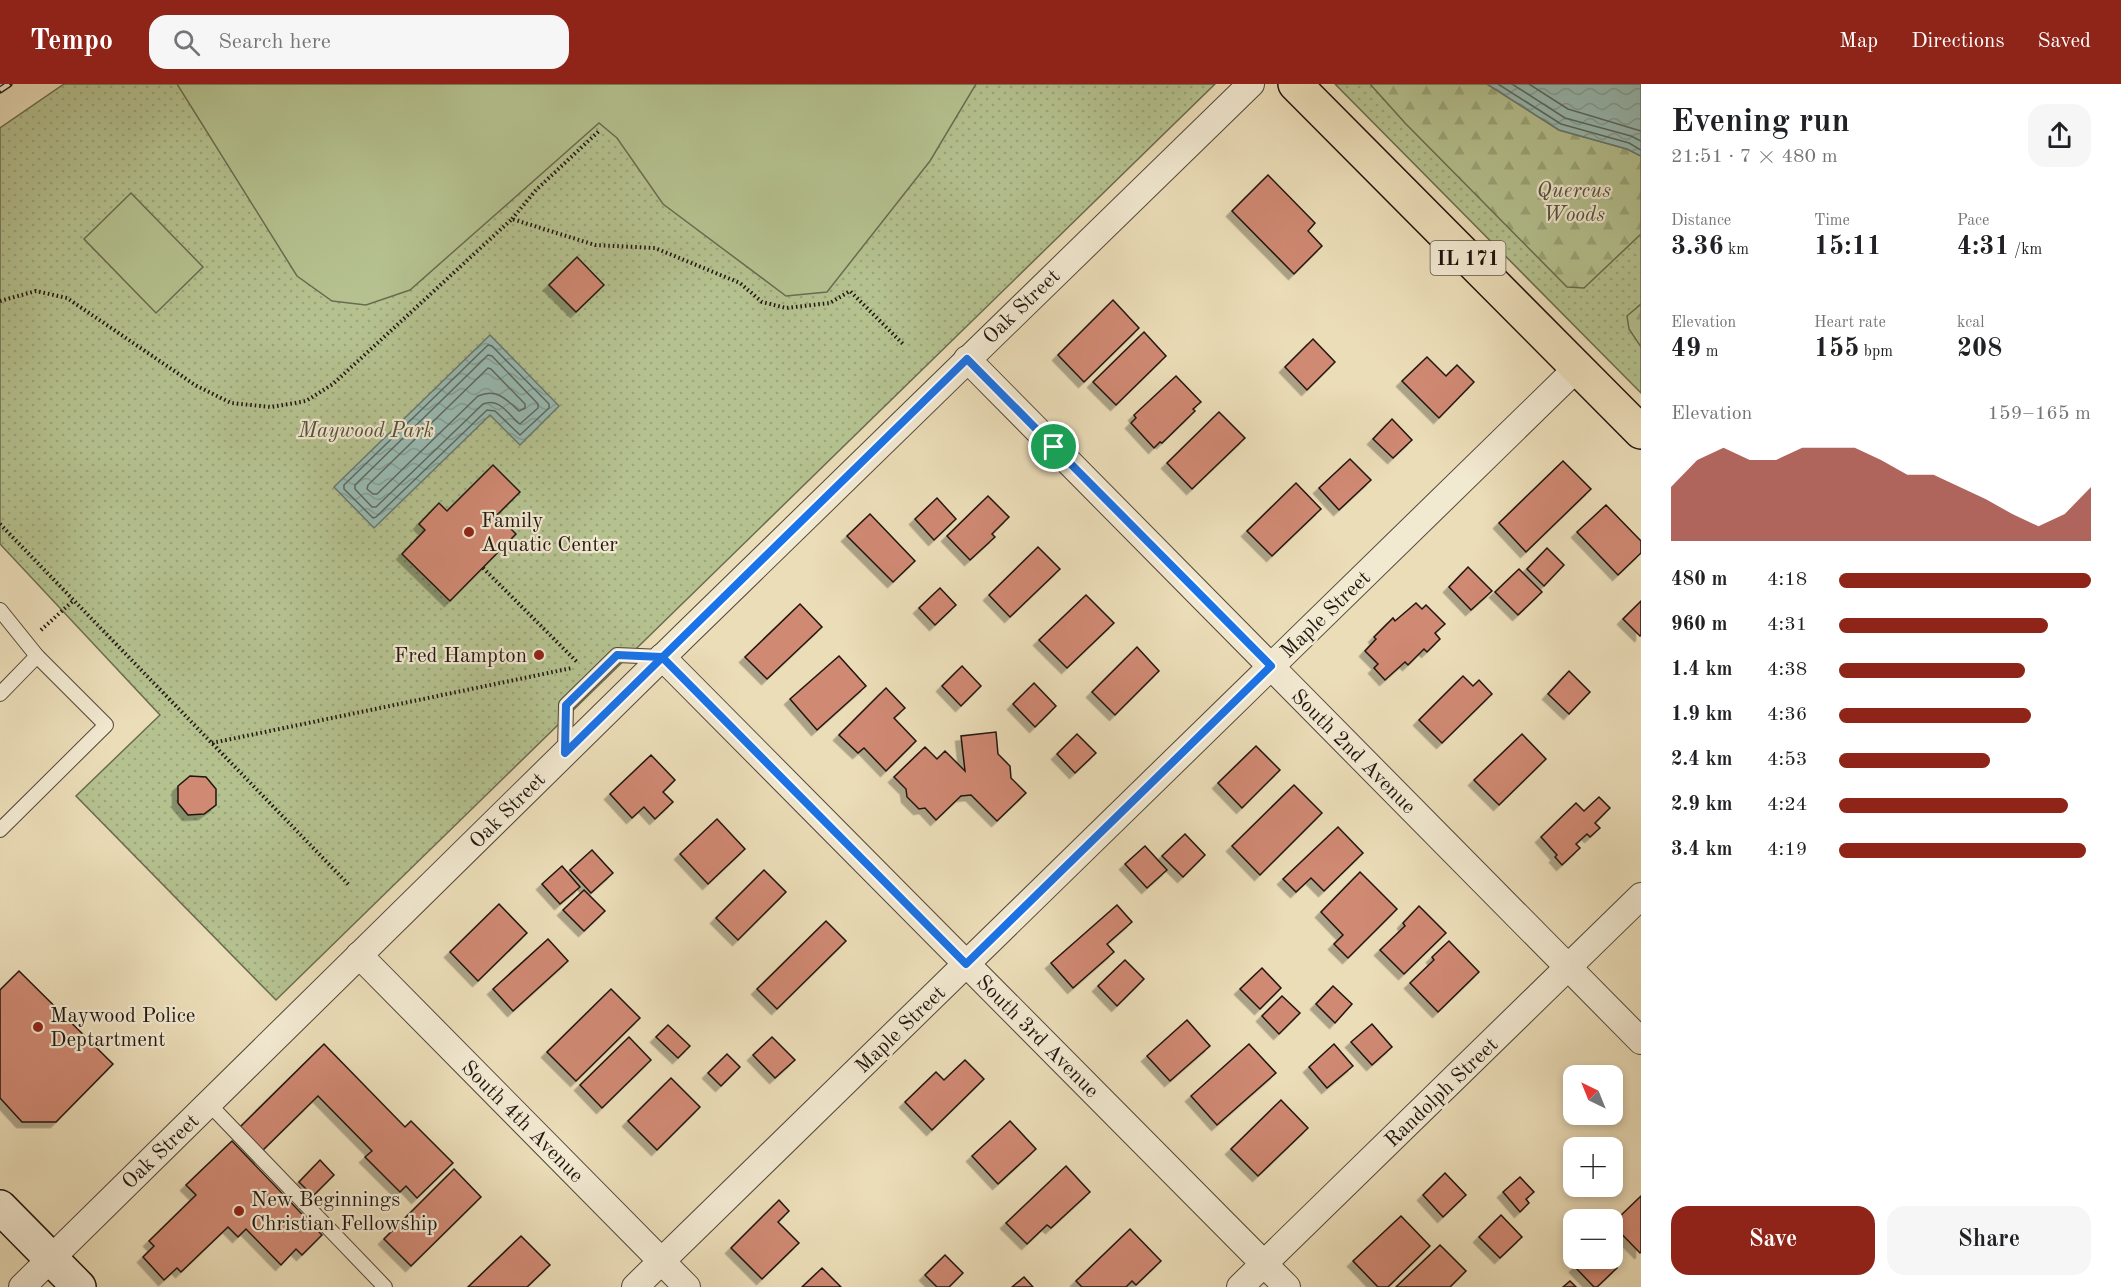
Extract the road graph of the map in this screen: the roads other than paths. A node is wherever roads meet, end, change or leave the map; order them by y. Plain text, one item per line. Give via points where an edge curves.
1 (1251, 84) edge
2 (1295, 84) edge
3 (967, 359) junction
4 (1577, 368) junction
5 (1641, 432) edge
6 (0, 610) edge
7 (37, 656) junction
8 (662, 657) junction
9 (1271, 666) junction
10 (0, 694) edge
11 (0, 830) edge
12 (1641, 896) edge
13 (359, 955) junction
14 (966, 964) junction
15 (1568, 968) junction
16 (1641, 1041) edge
17 (209, 1104) junction
18 (0, 1207) edge
19 (51, 1258) junction
20 (662, 1261) junction
21 (1264, 1264) junction
22 (22, 1287) edge
23 (79, 1287) edge
24 (385, 1287) edge
25 (635, 1287) edge
26 (687, 1287) edge
27 (1240, 1287) edge
28 (1287, 1287) edge

1 - 3 street, Oak Street
2 - 4 main road, IL 171
3 - 8 street, Oak Street
3 - 9 street, South 2nd Avenue
4 - 5 main road, IL 171
4 - 9 street, Maple Street
6 - 7 lane
7 - 10 lane
7 - 11 lane via 106,725
8 - 13 street, Oak Street
8 - 14 street, South 3rd Avenue
9 - 14 street, Maple Street
9 - 15 street, South 2nd Avenue
12 - 15 street, Randolph Street
13 - 17 street, Oak Street
13 - 20 street, South 4th Avenue
14 - 20 street, Maple Street
14 - 21 street, South 3rd Avenue
15 - 16 street, South 2nd Avenue
15 - 21 street, Randolph Street
17 - 19 street, Oak Street
17 - 24 lane
18 - 19 street
19 - 22 street, Oak Street
19 - 23 street
20 - 25 street, Maple Street
20 - 26 street, South 4th Avenue
21 - 27 street, Randolph Street
21 - 28 street, South 3rd Avenue

